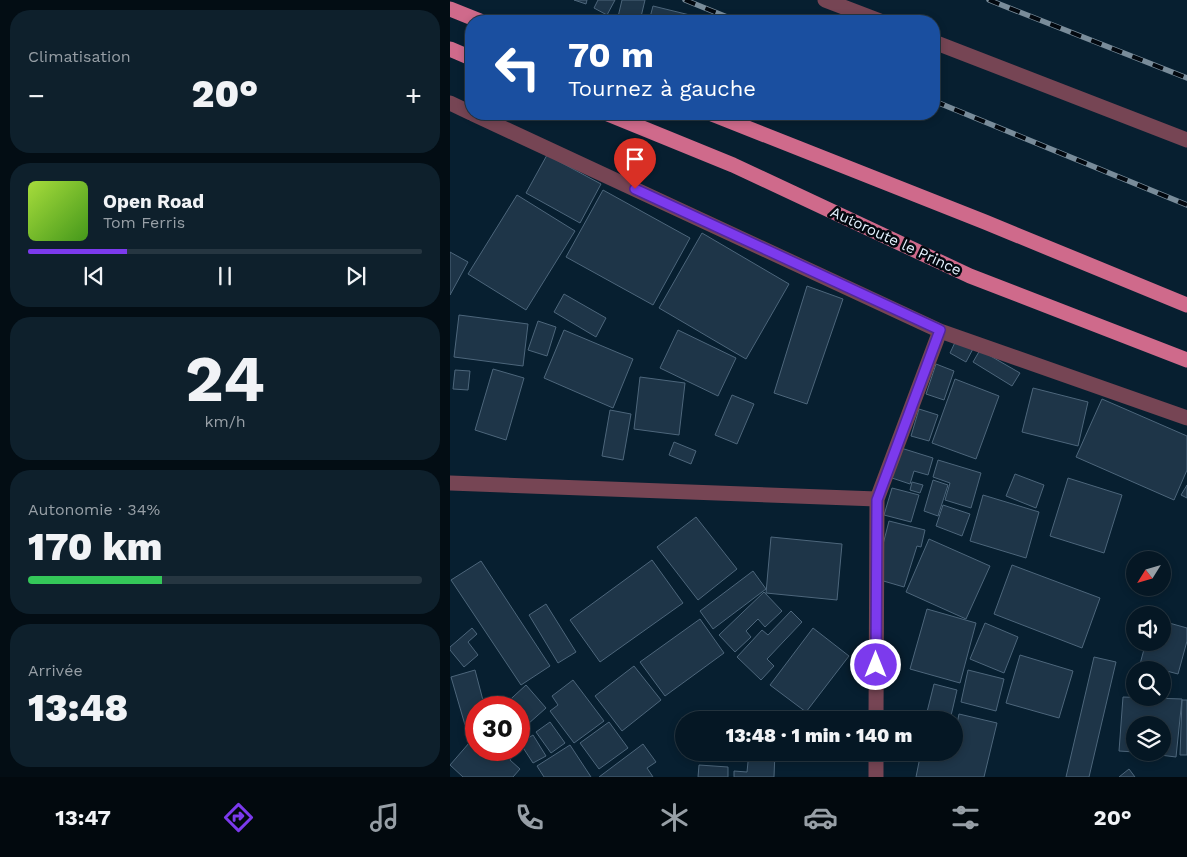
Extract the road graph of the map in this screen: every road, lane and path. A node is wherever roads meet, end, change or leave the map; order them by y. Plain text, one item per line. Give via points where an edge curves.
1 (825, 0) edge
2 (450, 9) edge
3 (465, 15) edge
4 (864, 15) edge
5 (940, 44) edge
6 (450, 49) edge
7 (465, 55) edge
8 (450, 103) edge
9 (465, 110) edge
10 (487, 120) edge
11 (623, 120) edge
12 (727, 120) edge
13 (1187, 140) edge
14 (1187, 305) edge
15 (940, 330) junction
16 (1187, 360) edge
17 (1187, 418) edge
18 (450, 483) edge
19 (877, 500) junction
20 (876, 711) edge
21 (876, 761) edge
22 (876, 777) edge

1 - 4 street
2 - 3 main road
5 - 13 street
6 - 7 main road
8 - 9 street
10 - 15 street
11 - 16 main road, Autoroute le Prince via 733,165 970,276
12 - 14 main road
15 - 17 street
15 - 19 street
18 - 19 street
19 - 20 street
21 - 22 street

